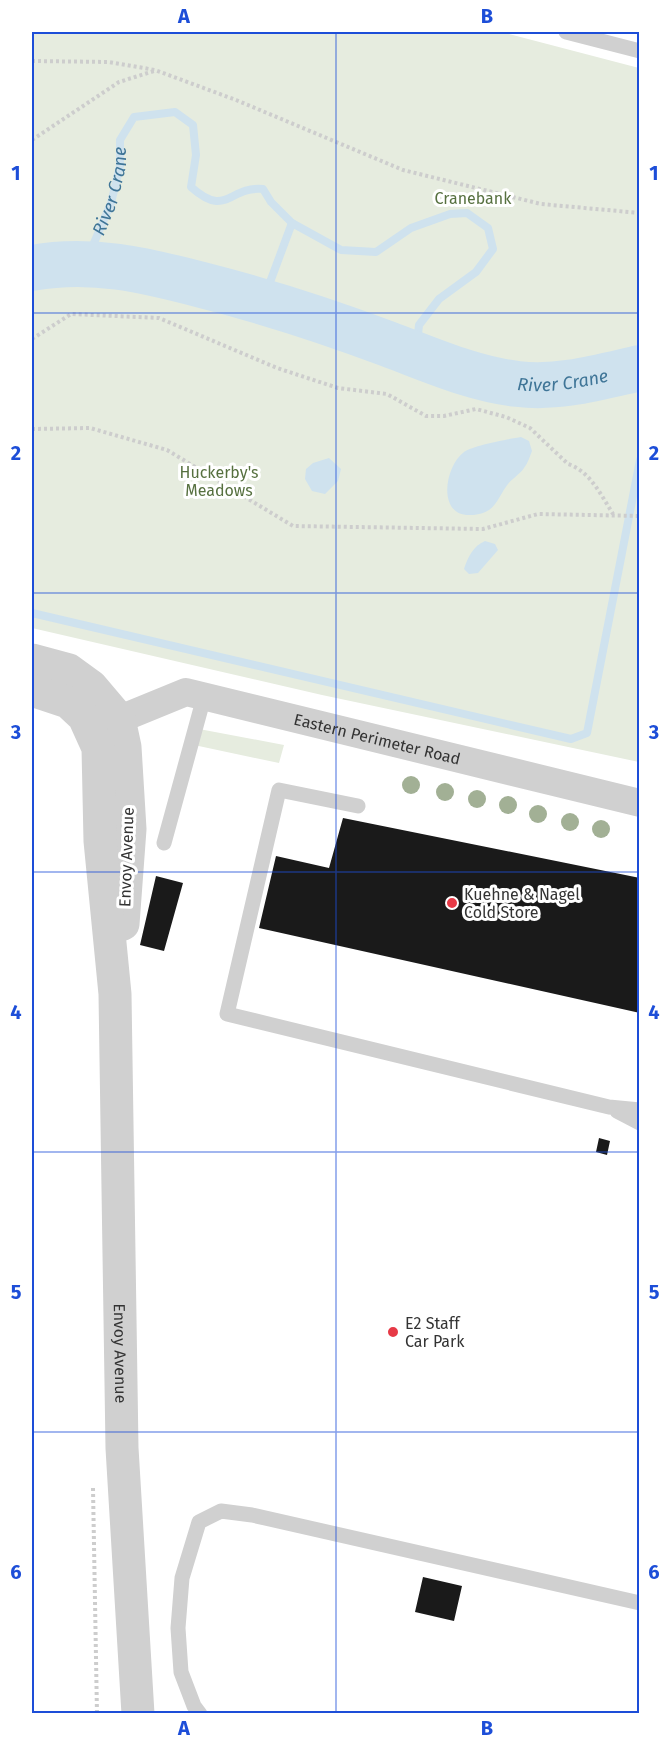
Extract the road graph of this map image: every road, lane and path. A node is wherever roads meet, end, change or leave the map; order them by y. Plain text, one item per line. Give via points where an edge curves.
1 (566, 32) edge
2 (639, 51) edge
3 (32, 61) edge
4 (155, 70) junction
5 (32, 140) edge
6 (639, 213) edge
7 (32, 339) edge
8 (32, 429) edge
9 (613, 514) junction
10 (637, 515) edge
11 (32, 660) edge
12 (32, 690) edge
13 (204, 697) junction
14 (105, 725) junction
15 (639, 803) edge
16 (358, 806) dead end
17 (165, 843) dead end
18 (609, 1107) junction
19 (639, 1110) edge
20 (639, 1123) edge
21 (93, 1486) dead end
22 (639, 1603) edge
23 (97, 1713) edge
24 (138, 1713) edge
25 (200, 1713) edge

1 - 2 lane
3 - 4 path via 109,62
4 - 5 path via 119,82
4 - 6 path via 403,170 541,204
7 - 9 path via 70,314 159,318 277,368 338,388 387,394 426,416 476,409 506,417 530,428 591,480
8 - 9 path via 90,428 167,450 293,526 483,529 538,514
9 - 10 path
11 - 14 street via 69,670 91,687
12 - 14 street via 68,702 84,717
13 - 14 street, Eastern Perimeter Road via 186,692
13 - 15 street, Eastern Perimeter Road
13 - 17 lane
14 - 24 street, Envoy Avenue via 125,747 130,829 115,994 122,1448
16 - 18 lane via 279,790 227,1014
18 - 19 lane
18 - 20 lane
21 - 23 path
22 - 25 lane via 221,1510 199,1522 182,1578 178,1628 181,1672

